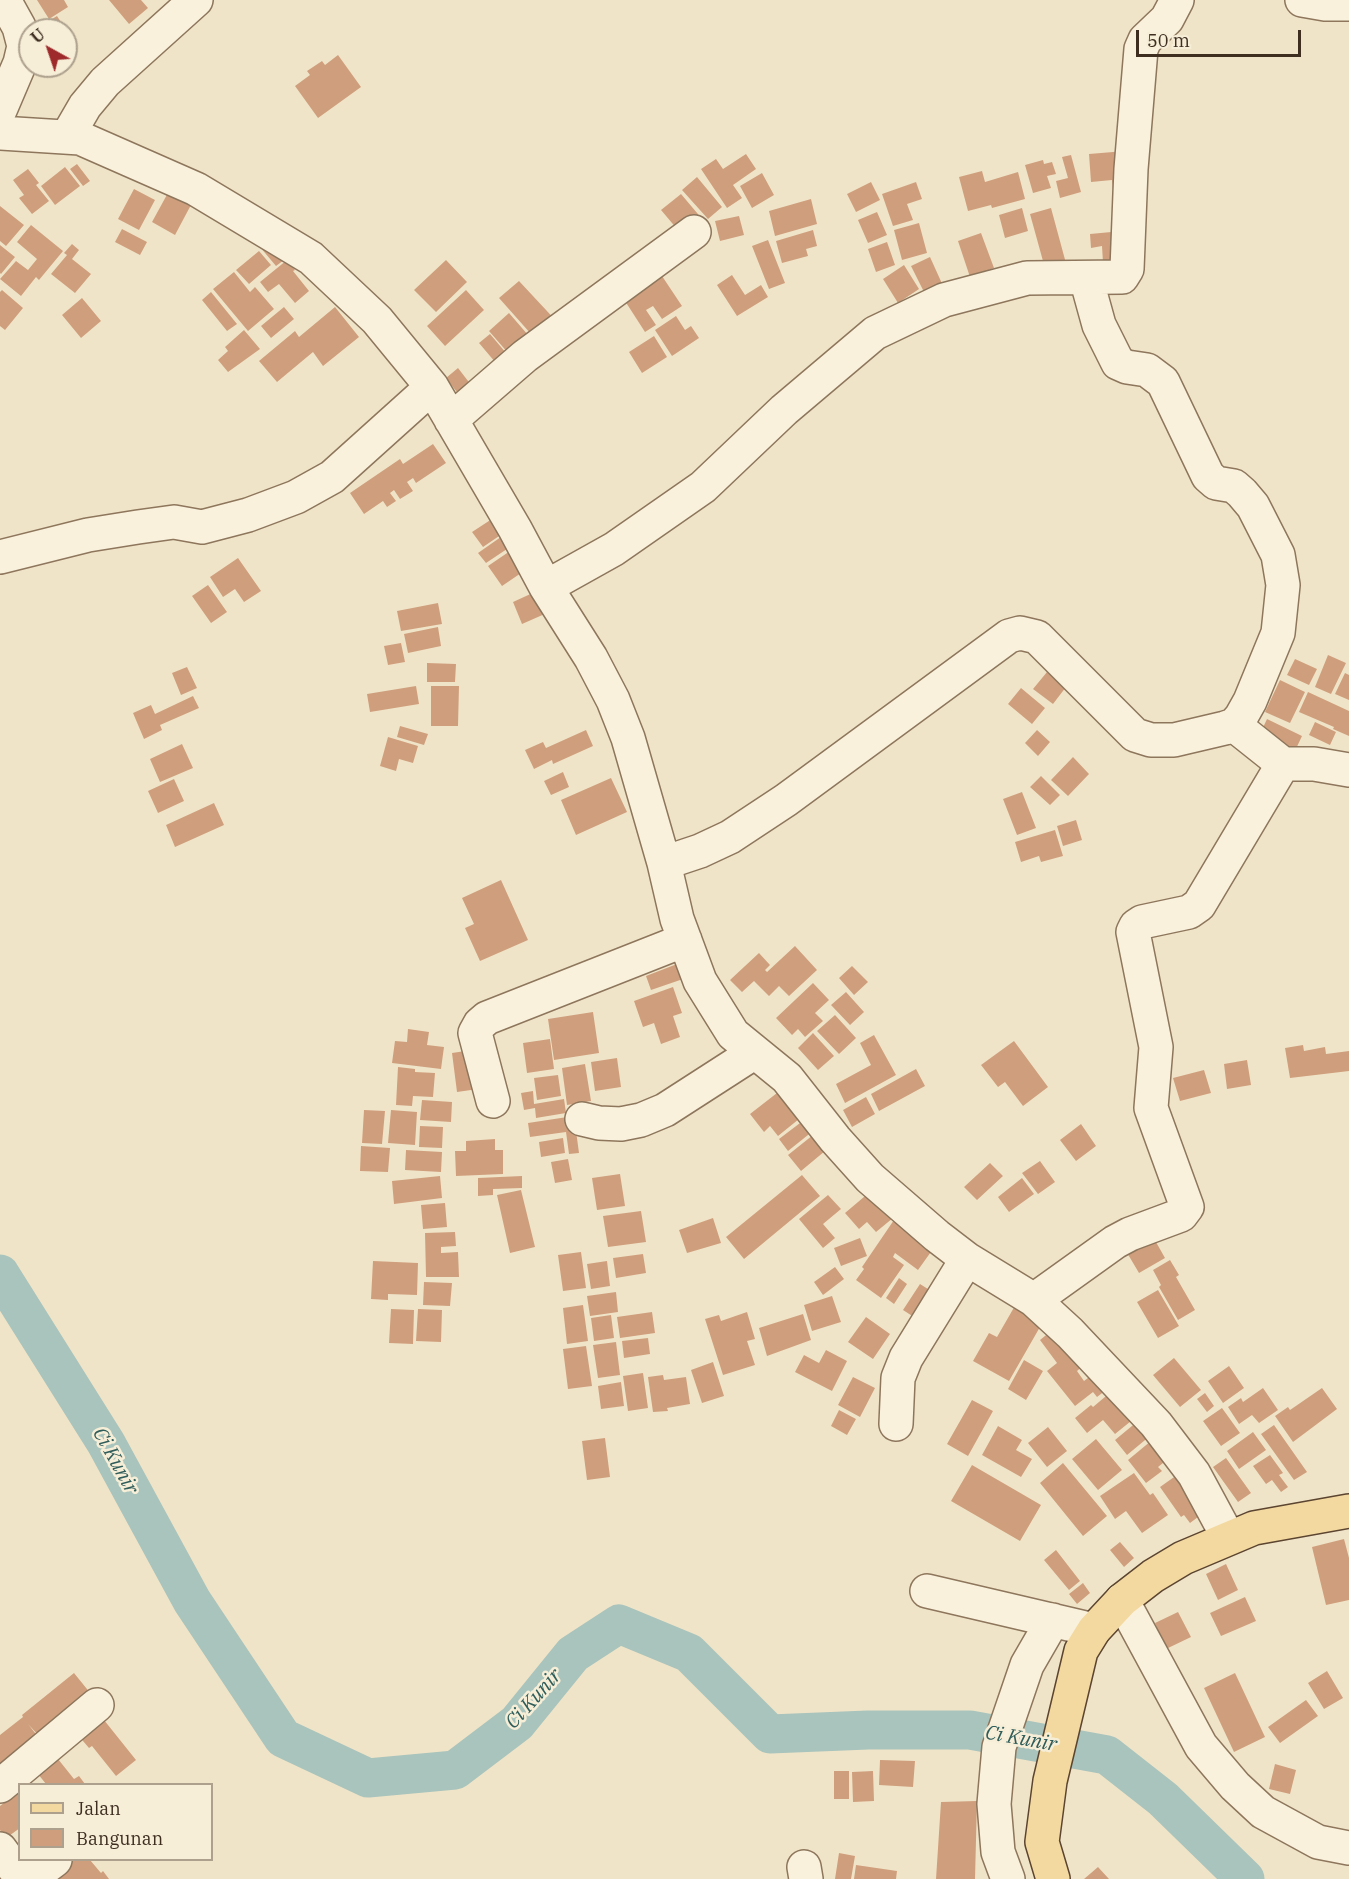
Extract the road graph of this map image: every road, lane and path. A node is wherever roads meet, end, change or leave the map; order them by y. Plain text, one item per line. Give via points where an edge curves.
1 (4, 0) edge
2 (196, 0) edge
3 (1177, 0) edge
4 (1302, 0) edge
5 (1349, 4) edge
6 (0, 110) edge
7 (0, 133) edge
8 (67, 137) junction
9 (694, 232) dead end
10 (1086, 278) junction
11 (432, 387) junction
12 (451, 420) junction
13 (0, 556) edge
14 (546, 587) junction
15 (1234, 725) junction
16 (1283, 764) junction
17 (1349, 770) edge
18 (664, 863) junction
19 (685, 940) junction
20 (755, 1052) junction
21 (493, 1101) dead end
22 (582, 1119) dead end
23 (968, 1259) junction
24 (1034, 1300) junction
25 (896, 1424) dead end
26 (1349, 1511) edge
27 (1228, 1537) junction
28 (927, 1591) dead end
29 (1122, 1599) junction
30 (1053, 1620) junction
31 (1088, 1640) junction
32 (97, 1705) dead end
33 (0, 1786) edge
34 (1349, 1848) edge
35 (0, 1849) edge
36 (54, 1861) edge
37 (22, 1879) edge
38 (30, 1879) edge
39 (1008, 1879) edge
40 (1053, 1879) edge

1 - 6 street via 24,46
2 - 8 street via 105,82
3 - 10 street via 1167,19 1144,40 1141,49 1127,270 1119,278
4 - 5 street
7 - 8 street
8 - 11 street via 80,138 196,189 311,258 377,320
9 - 12 street via 525,356
10 - 14 street via 1027,278 945,300 875,333 784,410 703,487 614,549
10 - 15 street via 1099,325 1118,363 1147,370 1163,382 1208,476 1242,493 1278,555 1282,585 1278,633 1250,701
11 - 12 street
11 - 13 street via 332,477 296,498 202,527 174,522 138,527
12 - 14 street
14 - 18 street via 591,657 613,700
15 - 16 street
15 - 18 street via 1174,740 1135,735 1037,638 1020,633 1009,636 730,837
16 - 17 street
16 - 24 street via 1199,905 1189,912 1142,922 1133,932 1156,1047 1150,1108 1186,1201 1186,1211 1115,1242
18 - 19 street
19 - 20 street via 700,981 733,1034
19 - 21 street via 495,1014 480,1024 476,1032
20 - 22 street via 665,1110 641,1120 621,1124
20 - 23 street via 787,1078 870,1178
23 - 24 street
23 - 25 street via 902,1368
24 - 27 street via 1156,1424 1194,1474
26 - 27 main road via 1254,1528
27 - 29 main road via 1183,1558
28 - 30 street
29 - 31 main road
29 - 34 street via 1201,1746 1235,1786 1263,1812 1318,1842
30 - 31 street
30 - 39 street via 1028,1665 999,1747 994,1804 998,1852
31 - 40 main road via 1050,1781 1042,1842
32 - 33 street
35 - 37 street
36 - 38 street

